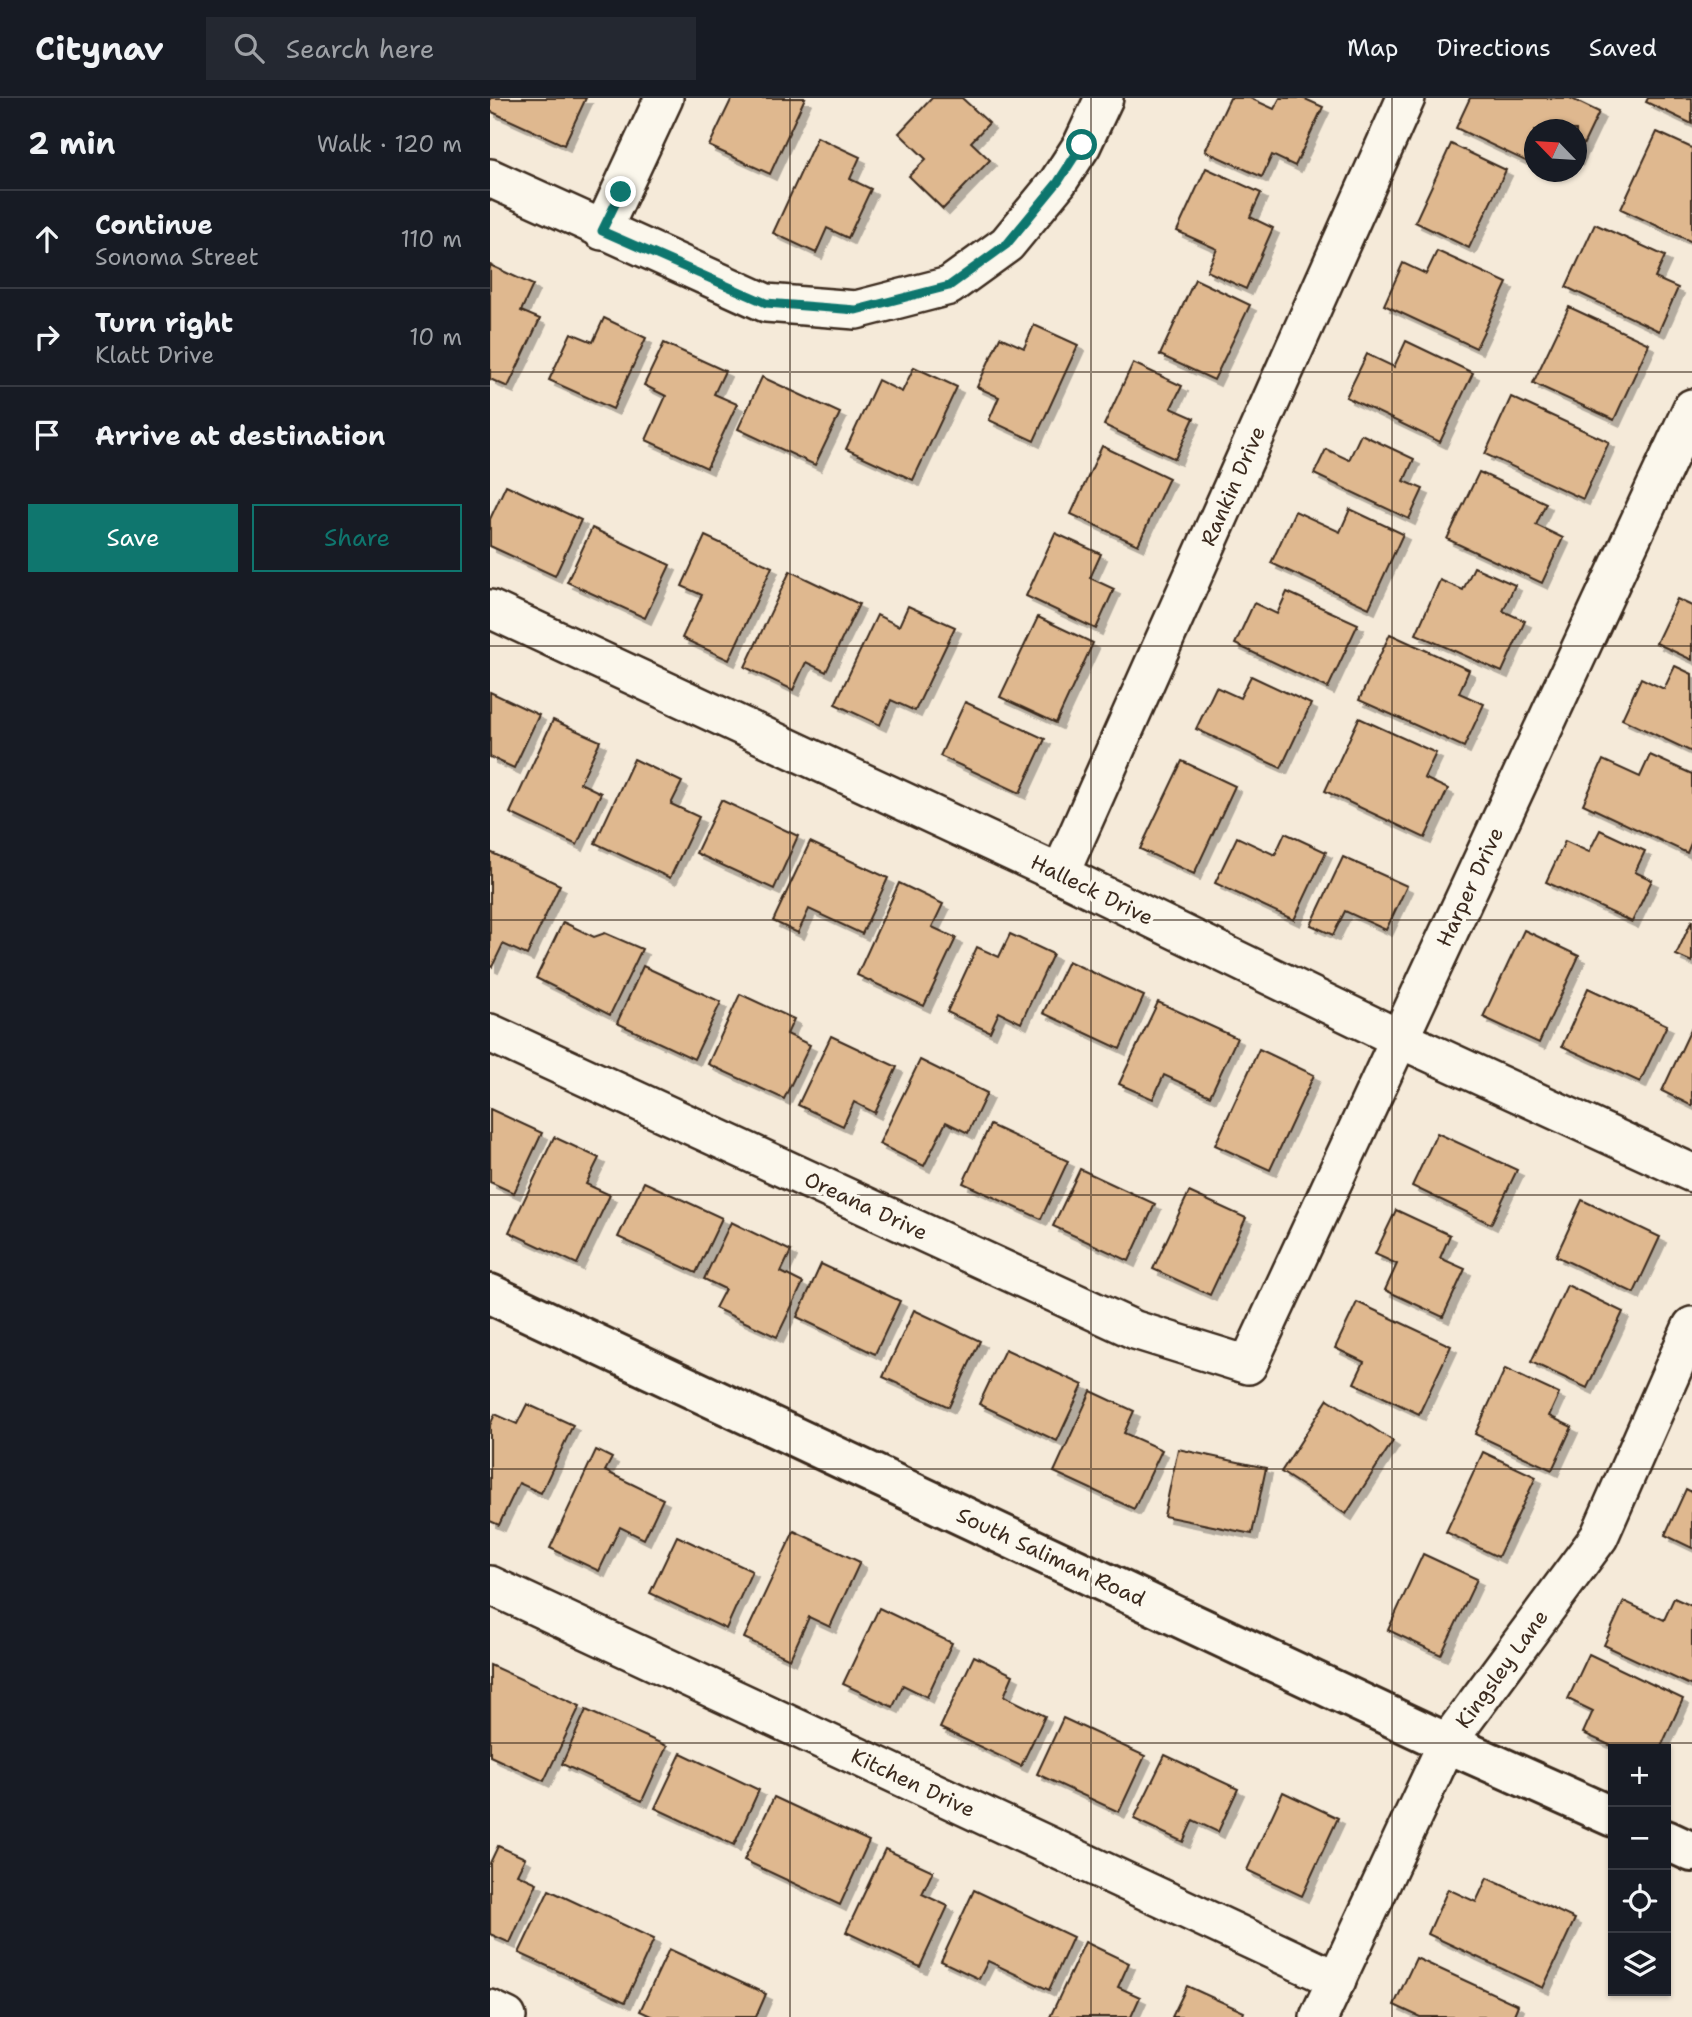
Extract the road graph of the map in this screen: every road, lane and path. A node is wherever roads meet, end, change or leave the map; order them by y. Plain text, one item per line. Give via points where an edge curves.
1 (664, 98) edge
2 (1104, 98) edge
3 (1406, 98) edge
4 (490, 178) edge
5 (602, 231) junction
6 (1692, 408) edge
7 (490, 609) edge
8 (1060, 874) junction
9 (490, 1033) edge
10 (1400, 1039) junction
11 (1692, 1173) edge
12 (490, 1294) edge
13 (1692, 1325) edge
14 (1248, 1366) joint
15 (490, 1586) edge
16 (1447, 1743) junction
17 (1608, 1815) edge
18 (1671, 1842) edge
19 (1692, 1852) edge
20 (1337, 1980) junction
21 (490, 2009) edge
22 (508, 2017) edge
23 (1320, 2017) edge

1 - 5 street
2 - 5 street via 1058,182 1007,244 949,286 856,310 766,303
3 - 8 street, Rankin Drive
4 - 5 street
6 - 10 street, Harper Drive
7 - 8 street, Halleck Drive
8 - 10 street, Halleck Drive
9 - 14 street, Oreana Drive via 1135,1330
10 - 11 street, Halleck Drive
10 - 14 street, Harper Drive
12 - 16 street, South Saliman Road
13 - 16 street, Kingsley Lane via 1599,1537
15 - 20 street, Kitchen Drive
16 - 17 street, South Saliman Road
16 - 20 street, Kingsley Lane
18 - 19 street
20 - 23 street, Kingsley Lane
21 - 22 street

